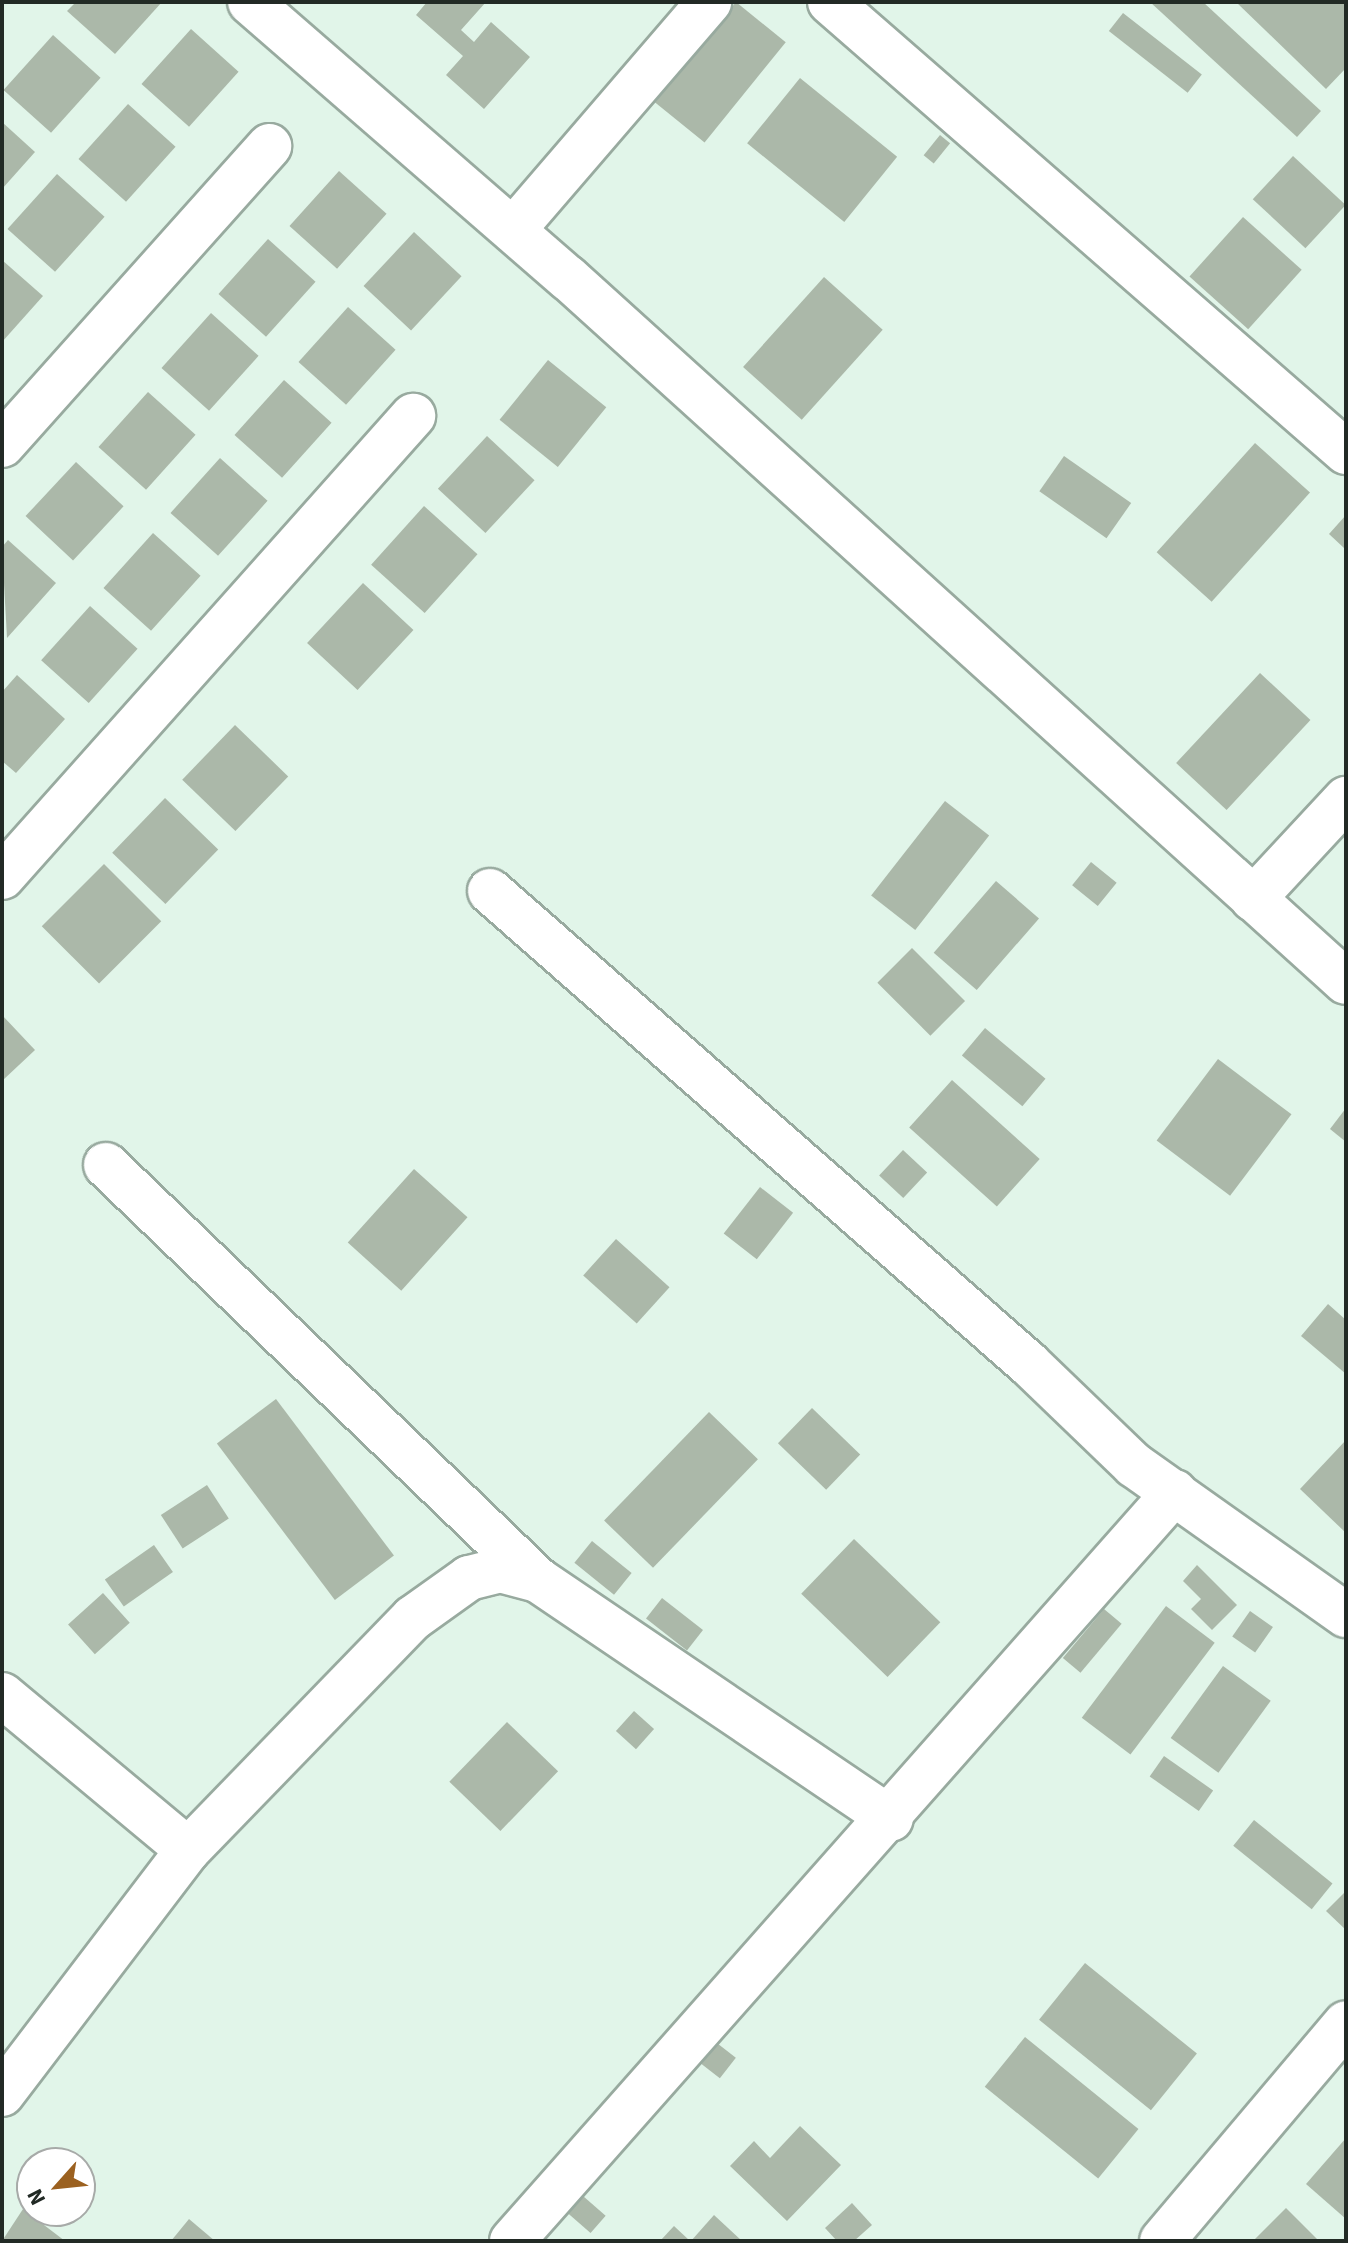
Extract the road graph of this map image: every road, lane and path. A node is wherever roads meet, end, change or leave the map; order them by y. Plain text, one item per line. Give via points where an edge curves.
1 (250, 2) edge
2 (709, 2) edge
3 (830, 2) edge
4 (269, 146) dead end
5 (513, 230) junction
6 (413, 416) dead end
7 (2, 445) edge
8 (1346, 452) edge
9 (1346, 799) edge
10 (2, 877) edge
11 (490, 891) dead end
12 (1253, 899) junction
13 (1346, 982) edge
14 (106, 1165) dead end
15 (1175, 1492) junction
16 (538, 1580) junction
17 (1346, 1615) edge
18 (2, 1695) edge
19 (891, 1819) junction
20 (188, 1850) junction
21 (1346, 2023) edge
22 (2, 2094) edge
23 (512, 2241) edge
24 (1162, 2241) edge

1 - 5 street
2 - 5 street
3 - 8 street
4 - 7 street
5 - 12 street
6 - 10 street
9 - 12 street
11 - 15 street via 1029,1364 1134,1465
12 - 13 street
14 - 16 street
15 - 17 street
15 - 19 street
16 - 19 street
16 - 20 street via 500,1570 469,1578 413,1618
18 - 20 street
19 - 23 street
20 - 22 street
21 - 24 street

